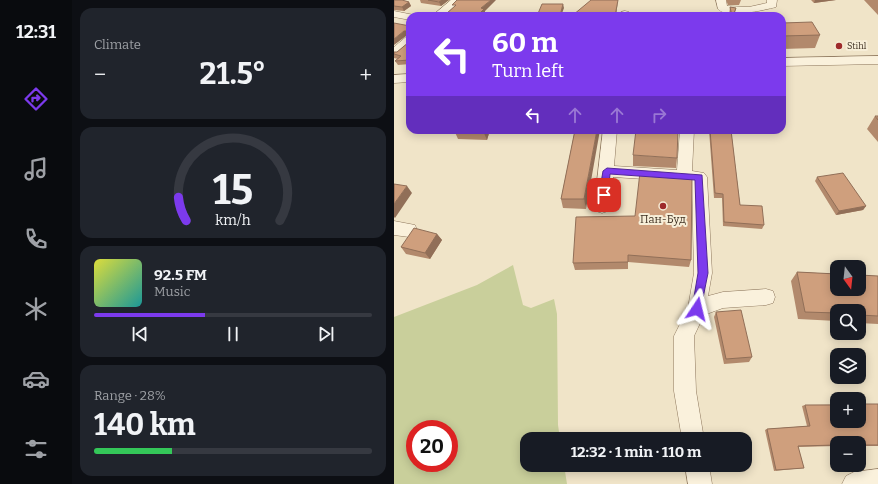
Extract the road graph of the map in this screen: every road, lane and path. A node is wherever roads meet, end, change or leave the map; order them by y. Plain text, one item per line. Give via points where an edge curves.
1 (457, 0) edge
2 (721, 0) edge
3 (772, 0) edge
4 (442, 12) edge
5 (394, 14) edge
6 (406, 16) edge
7 (406, 42) edge
8 (394, 53) edge
9 (878, 60) edge
10 (786, 62) edge
11 (406, 78) edge
12 (394, 79) edge
13 (610, 134) edge
14 (687, 134) edge
15 (607, 171) junction
16 (684, 176) junction
17 (602, 207) dead end
18 (766, 297) dead end
19 (697, 309) junction
20 (692, 432) edge
21 (698, 472) edge
22 (878, 482) edge
23 (700, 484) edge
24 (854, 484) edge

1 - 4 street
2 - 3 street via 723,9 749,10 772,5
5 - 6 street
7 - 8 street
9 - 10 street
11 - 12 street
13 - 15 street
14 - 16 street
15 - 16 street
15 - 17 street
16 - 19 street via 699,177 703,273
18 - 19 street via 723,300
19 - 20 street via 684,336 685,390
21 - 23 street
22 - 24 street

